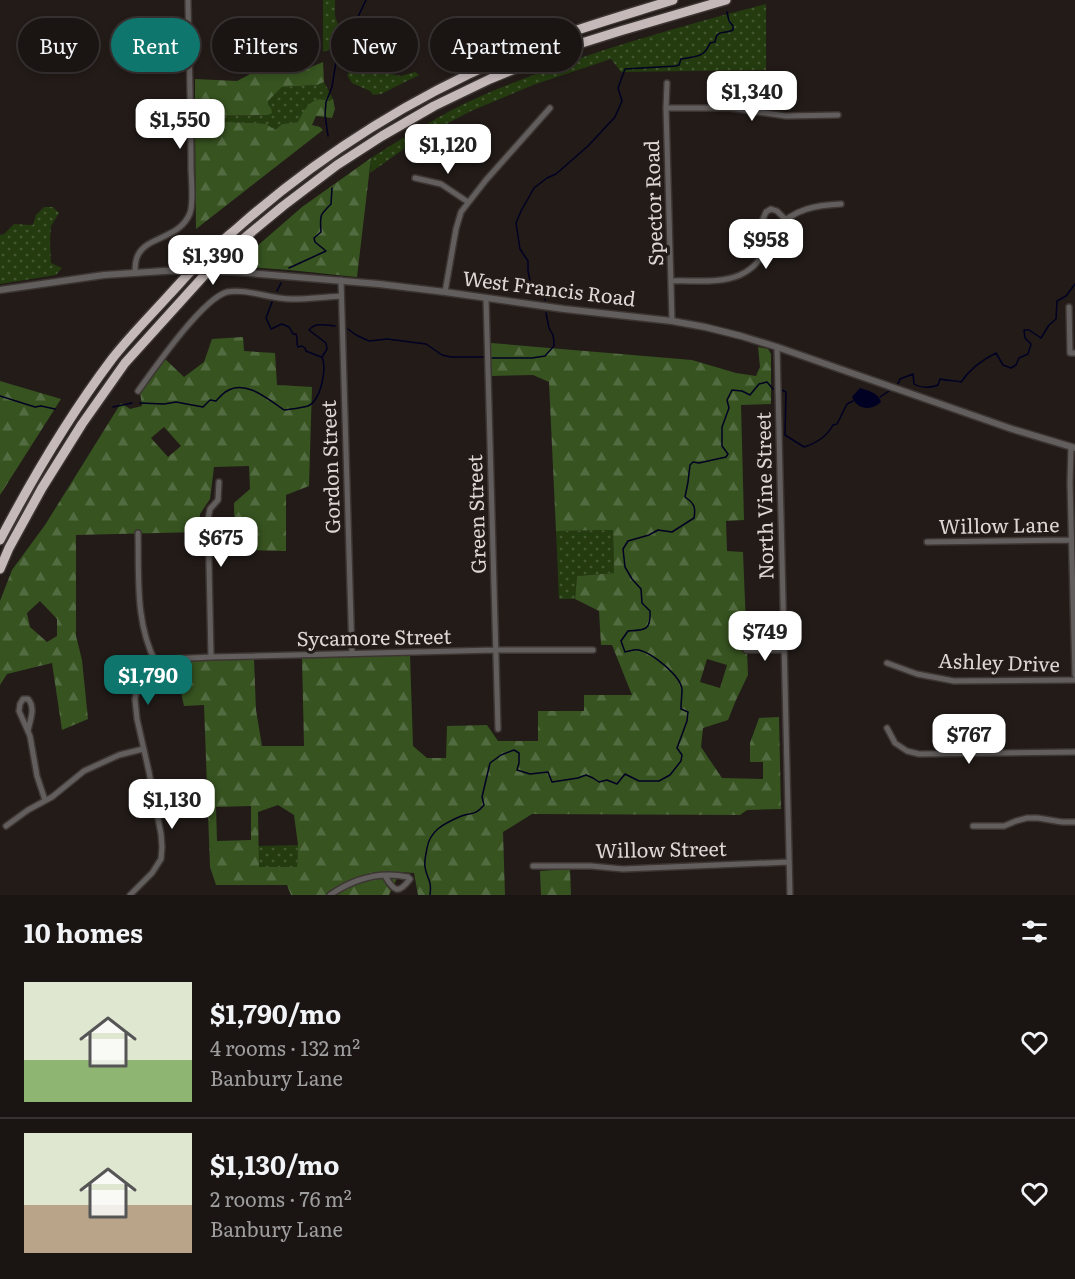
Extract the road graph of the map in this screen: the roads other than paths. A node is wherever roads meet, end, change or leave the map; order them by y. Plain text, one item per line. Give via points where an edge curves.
1 (188, 0) edge
2 (673, 0) edge
3 (726, 0) edge
4 (667, 83) dead end
5 (550, 108) dead end
6 (666, 108) junction
7 (838, 116) dead end
8 (415, 178) dead end
9 (468, 202) junction
10 (841, 204) dead end
11 (786, 220) junction
12 (777, 229) junction
13 (135, 273) junction
14 (341, 280) junction
15 (671, 281) junction
16 (0, 290) edge
17 (445, 292) junction
18 (341, 296) junction
19 (486, 298) junction
20 (1069, 307) dead end
21 (672, 321) junction
22 (777, 347) junction
23 (1073, 353) edge
24 (138, 391) dead end
25 (1073, 448) edge
26 (219, 482) dead end
27 (138, 533) dead end
28 (0, 540) edge
29 (1071, 540) junction
30 (927, 542) dead end
31 (0, 569) edge
32 (1074, 588) edge
33 (496, 650) junction
34 (593, 650) dead end
35 (746, 650) dead end
36 (784, 650) junction
37 (352, 654) junction
38 (211, 657) junction
39 (156, 663) junction
40 (887, 663) dead end
41 (1075, 675) edge
42 (1075, 680) edge
43 (887, 728) dead end
44 (498, 729) dead end
45 (28, 730) junction
46 (143, 749) junction
47 (1075, 752) edge
48 (45, 800) junction
49 (1075, 822) edge
50 (6, 826) dead end
51 (973, 826) dead end
52 (789, 862) junction
53 (533, 866) dead end
54 (385, 876) dead end
55 (130, 895) edge
56 (330, 895) edge
57 (790, 895) edge

1 - 13 street via 191,210 184,225 141,250
2 - 28 highway via 550,39 450,83 368,129 273,196 210,252 113,357 69,418
3 - 31 highway via 587,41 490,79 382,136 283,206 219,259 124,363 42,488
4 - 6 street, Spector Road
5 - 9 street
6 - 7 street
6 - 15 street, Spector Road
8 - 9 street via 441,184
9 - 17 street via 456,227
10 - 11 street via 808,208
11 - 12 street
11 - 12 street via 777,211 766,212 763,219
12 - 15 street via 766,251 742,274 725,280
13 - 14 street, West Francis Road, bridge via 200,270
13 - 16 street, West Francis Road
14 - 17 street, West Francis Road
14 - 18 street, Gordon Street
15 - 21 street, Spector Road
17 - 19 street, West Francis Road
18 - 24 street via 290,299 238,291 225,293 212,300 181,333
18 - 37 street, Gordon Street
19 - 21 street, West Francis Road
19 - 33 street, Green Street
20 - 23 street
21 - 22 street, West Francis Road
22 - 25 street, West Francis Road
22 - 36 street, North Vine Street
25 - 29 street
26 - 38 street via 218,500 208,519
27 - 39 street via 141,612
29 - 30 street, Willow Lane
29 - 32 street
32 - 41 street
33 - 34 street, Sycamore Street
33 - 37 street, Sycamore Street
33 - 44 street, Green Street
35 - 36 street
36 - 52 street, North Vine Street
37 - 38 street, Sycamore Street
38 - 39 street, Sycamore Street
39 - 46 street via 142,677 135,699
40 - 42 street, Ashley Drive via 954,681
43 - 47 street via 895,743 919,754
45 - 45 street via 32,703 23,699 19,711
45 - 48 street
46 - 48 street via 84,771
46 - 55 street via 161,834 161,859
48 - 50 street
49 - 51 street via 1027,818 1004,826
52 - 53 street, Willow Street via 623,869
52 - 57 street, North Vine Street
54 - 56 street via 359,879

